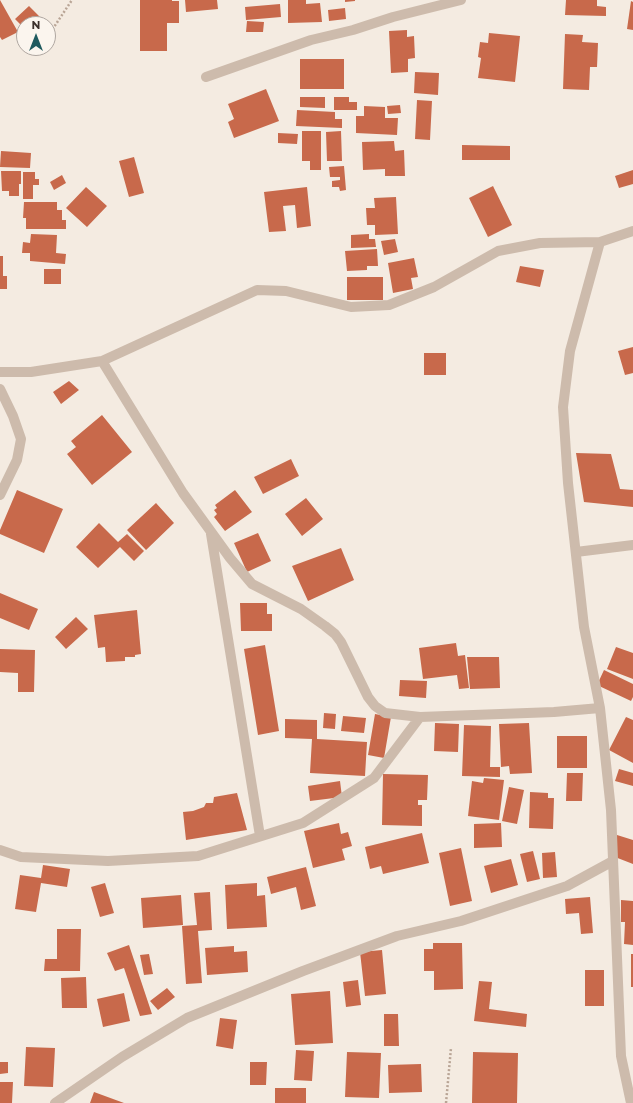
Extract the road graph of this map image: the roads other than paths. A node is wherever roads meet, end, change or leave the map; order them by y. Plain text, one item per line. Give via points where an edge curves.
1 (461, 0) edge
2 (206, 77) dead end
3 (633, 231) edge
4 (600, 242) junction
5 (102, 361) junction
6 (0, 372) edge
7 (0, 389) edge
8 (0, 495) edge
9 (211, 532) junction
10 (633, 545) edge
11 (576, 552) junction
12 (600, 708) junction
13 (420, 717) junction
14 (260, 836) junction
15 (0, 850) edge
16 (613, 861) junction
17 (56, 1103) edge
18 (630, 1103) edge

1 - 2 street via 311,40
3 - 4 street
4 - 5 street via 540,243 498,251 434,287 388,305 351,307 286,291 257,290
4 - 11 street via 570,351 563,407
5 - 6 street via 31,372
5 - 9 street via 183,493
7 - 8 street via 21,439 17,460
9 - 13 street via 252,584 302,609 335,634 375,706 385,713
9 - 14 street
10 - 11 street
11 - 12 street via 584,627
12 - 13 street
12 - 16 street via 611,810
13 - 14 street via 374,778 303,823
14 - 15 street via 198,856 116,861 21,857
16 - 17 street via 567,886 461,921 390,939 187,1018 122,1057
16 - 18 street via 622,1056

